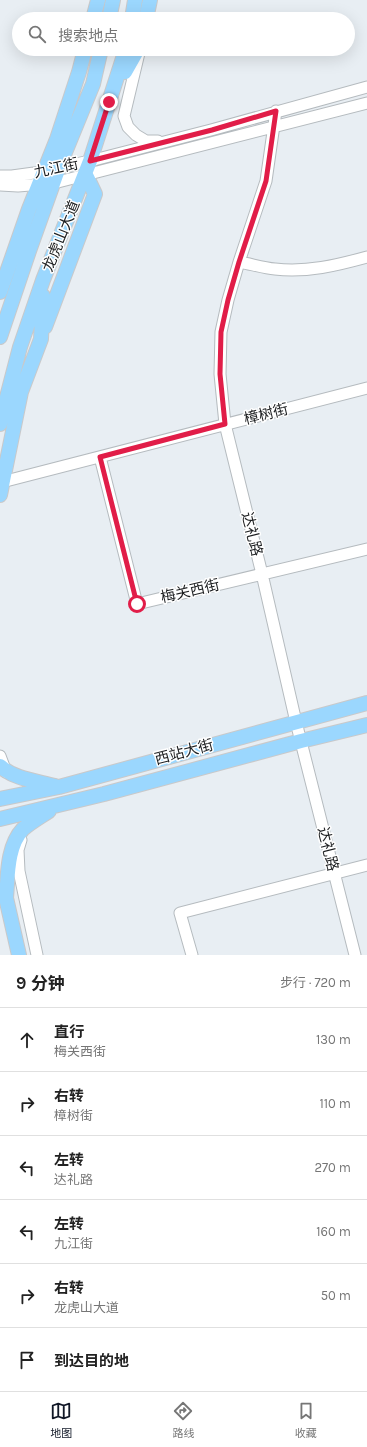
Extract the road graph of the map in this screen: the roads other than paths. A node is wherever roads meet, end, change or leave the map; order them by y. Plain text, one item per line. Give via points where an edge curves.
1 (99, 0) edge
2 (113, 0) edge
3 (135, 0) edge
4 (150, 0) edge
5 (95, 12) edge
6 (98, 12) edge
7 (110, 12) edge
8 (133, 12) edge
9 (147, 12) edge
10 (83, 56) edge
11 (94, 56) edge
12 (100, 56) edge
13 (124, 56) edge
14 (135, 56) edge
15 (137, 56) edge
16 (92, 84) junction
17 (367, 86) edge
18 (109, 102) junction
19 (367, 103) edge
20 (276, 111) junction
21 (274, 126) junction
22 (164, 142) junction
23 (90, 161) junction
24 (59, 167) junction
25 (44, 171) junction
26 (86, 174) junction
27 (0, 176) edge
28 (54, 183) junction
29 (39, 184) junction
30 (0, 185) edge
31 (29, 251) junction
32 (367, 256) edge
33 (239, 262) junction
34 (43, 280) junction
35 (0, 292) edge
36 (0, 304) edge
37 (0, 337) edge
38 (41, 339) junction
39 (367, 388) edge
40 (0, 424) edge
41 (225, 424) junction
42 (100, 457) junction
43 (1, 489) edge
44 (367, 549) edge
45 (262, 574) junction
46 (367, 703) edge
47 (296, 722) junction
48 (367, 725) edge
49 (301, 741) junction
50 (0, 756) edge
51 (3, 769) edge
52 (59, 787) junction
53 (104, 794) junction
54 (0, 799) edge
55 (0, 819) edge
56 (23, 830) junction
57 (367, 865) edge
58 (334, 873) junction
59 (0, 875) edge
60 (6, 898) junction
61 (14, 935) junction
62 (19, 955) edge
63 (24, 955) edge
64 (37, 955) edge
65 (192, 955) edge
66 (355, 955) edge

1 - 5 main road
1 - 6 main road
2 - 7 main road
3 - 8 main road
4 - 9 main road
10 - 25 main road
11 - 16 main road
12 - 16 main road, 龙虎山大道
13 - 18 main road, 龙虎山大道
14 - 18 main road
15 - 22 street via 124,116 128,127 136,135 146,140
16 - 24 main road, 龙虎山大道
17 - 20 street, 九江街
18 - 23 main road, 龙虎山大道
19 - 21 street, 九江街
20 - 21 street, 达礼路
20 - 22 street, 九江街
21 - 26 street, 九江街
21 - 33 street, 达礼路 via 266,181
22 - 23 street, 九江街
23 - 24 street, 九江街
23 - 26 main road, 龙虎山大道
24 - 25 street, 九江街
24 - 28 main road, 龙虎山大道
25 - 27 street, 九江街
25 - 29 main road
26 - 28 street, 九江街
26 - 34 main road, 龙虎山大道
26 - 38 main road via 95,194
28 - 29 street, 九江街
28 - 31 main road, 龙虎山大道
29 - 30 street, 九江街
29 - 35 main road
31 - 36 main road
31 - 37 main road, 龙虎山大道
32 - 33 street via 307,269 276,269
33 - 41 street, 达礼路 via 221,332 220,374
34 - 38 main road
34 - 40 main road, 龙虎山大道 via 20,347
38 - 43 main road via 21,392
39 - 41 street, 樟树街
41 - 42 street, 樟树街
41 - 45 street, 达礼路
42 - 43 street, 樟树街
42 - 45 street, 梅关西街 via 137,604
44 - 45 street, 梅关西街
45 - 47 street, 达礼路
46 - 47 main road, 西站大街
47 - 49 street, 达礼路
47 - 52 main road, 西站大街
48 - 49 main road, 西站大街
49 - 53 main road, 西站大街
49 - 58 street, 达礼路
50 - 51 street
51 - 52 main road via 22,778
52 - 54 main road, 西站大街
53 - 55 main road, 西站大街
53 - 56 main road via 51,810
56 - 60 main road via 10,857
56 - 64 street via 18,850 19,871
57 - 58 street
58 - 65 street via 180,913
58 - 66 street, 达礼路
59 - 60 main road
60 - 61 main road
61 - 62 main road
61 - 63 main road

